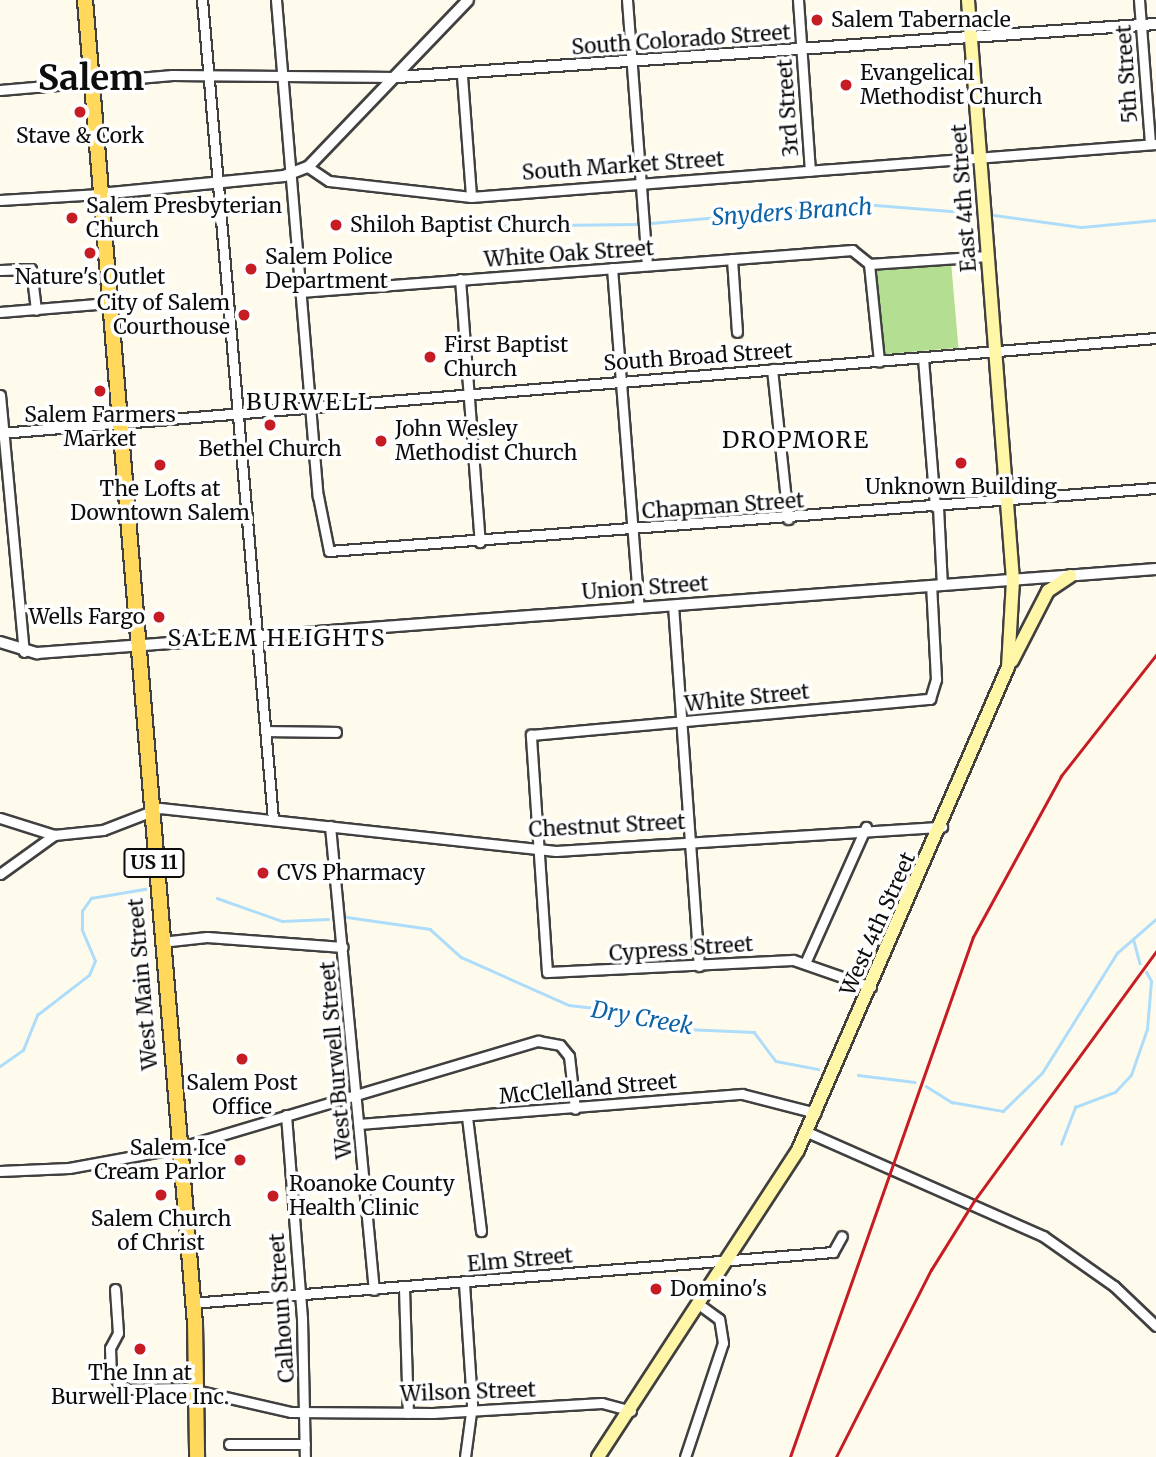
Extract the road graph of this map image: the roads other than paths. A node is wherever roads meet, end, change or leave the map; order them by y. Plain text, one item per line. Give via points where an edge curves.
1 (85, 0) edge
2 (202, 0) edge
3 (276, 0) edge
4 (627, 0) edge
5 (798, 0) edge
6 (968, 0) edge
7 (1139, 0) edge
8 (462, 3) edge
9 (1156, 24) edge
10 (1140, 25) junction
11 (971, 38) junction
12 (801, 51) junction
13 (631, 64) junction
14 (208, 74) junction
15 (285, 74) junction
16 (462, 76) junction
17 (398, 77) junction
18 (92, 81) junction
19 (0, 90) edge
20 (1153, 144) edge
21 (980, 158) junction
22 (308, 167) junction
23 (810, 171) junction
24 (292, 175) junction
25 (216, 183) junction
26 (641, 183) junction
27 (100, 194) junction
28 (471, 197) junction
29 (0, 200) edge
30 (988, 256) junction
31 (732, 259) junction
32 (869, 264) junction
33 (647, 265) junction
34 (612, 268) junction
35 (0, 270) edge
36 (460, 279) junction
37 (299, 292) junction
38 (109, 303) junction
39 (36, 310) junction
40 (0, 312) edge
41 (737, 332) dead end
42 (1156, 338) edge
43 (995, 351) junction
44 (923, 358) junction
45 (879, 361) junction
46 (772, 369) junction
47 (623, 381) junction
48 (468, 393) junction
49 (0, 395) edge
50 (310, 406) junction
51 (234, 414) junction
52 (118, 424) junction
53 (1, 433) edge
54 (1156, 488) edge
55 (1007, 502) junction
56 (937, 507) junction
57 (789, 519) junction
58 (634, 530) junction
59 (480, 542) junction
60 (1156, 569) edge
61 (1070, 576) junction
62 (1013, 580) junction
63 (936, 585) junction
64 (673, 605) junction
65 (639, 608) junction
66 (258, 637) junction
67 (0, 642) edge
68 (136, 646) junction
69 (24, 652) junction
70 (1008, 667) junction
71 (682, 723) junction
72 (266, 731) junction
73 (336, 732) dead end
74 (150, 810) junction
75 (0, 818) edge
76 (273, 820) junction
77 (330, 827) junction
78 (866, 827) junction
79 (942, 827) junction
80 (54, 835) junction
81 (693, 840) junction
82 (536, 850) junction
83 (0, 874) edge
84 (161, 942) junction
85 (343, 947) junction
86 (806, 961) junction
87 (699, 966) junction
88 (871, 987) junction
89 (356, 1094) junction
90 (575, 1109) junction
91 (816, 1113) junction
92 (286, 1115) junction
93 (467, 1117) junction
94 (359, 1124) junction
95 (807, 1132) junction
96 (178, 1148) junction
97 (0, 1171) edge
98 (481, 1231) dead end
99 (842, 1236) dead end
100 (724, 1261) junction
101 (464, 1283) junction
102 (404, 1288) junction
103 (115, 1289) dead end
104 (374, 1290) junction
105 (301, 1296) junction
106 (191, 1303) junction
107 (698, 1304) junction
108 (1156, 1326) edge
109 (197, 1392) junction
110 (631, 1410) junction
111 (470, 1412) junction
112 (305, 1413) junction
113 (408, 1413) junction
114 (229, 1444) dead end
115 (305, 1444) junction
116 (197, 1457) edge
117 (305, 1457) edge
118 (465, 1457) edge
119 (598, 1457) edge
120 (685, 1457) edge

1 - 18 main road, US 11
2 - 14 street
3 - 15 street
4 - 13 street
5 - 12 street, 3rd Street
6 - 11 main road, East 4th Street
7 - 10 street, 5th Street
8 - 17 street
9 - 10 street, South Colorado Street
10 - 11 street, South Colorado Street
10 - 20 street, 5th Street
11 - 12 street, South Colorado Street
11 - 21 main road, East 4th Street
12 - 13 street, South Colorado Street
12 - 23 street, 3rd Street
13 - 16 street, South Colorado Street
13 - 26 street
14 - 15 street, South Colorado Street
14 - 18 street, South Colorado Street
14 - 25 street
15 - 17 street, South Colorado Street
15 - 24 street
16 - 17 street, South Colorado Street
16 - 28 street
17 - 22 street
18 - 19 street, South Colorado Street
18 - 27 main road, US 11
20 - 21 street, South Market Street
21 - 23 street, South Market Street
21 - 30 main road, East 4th Street
22 - 24 street
22 - 28 street, South Market Street via 330,181
23 - 26 street, South Market Street
24 - 25 street
24 - 37 street
25 - 27 street
25 - 51 street
26 - 28 street, South Market Street
26 - 33 street
27 - 29 street
27 - 38 main road, US 11
30 - 32 street
30 - 43 main road, East 4th Street
31 - 32 street, White Oak Street via 842,250 862,253
31 - 33 street, White Oak Street
31 - 41 street
32 - 45 street
33 - 34 street, White Oak Street
34 - 36 street, White Oak Street
34 - 47 street
35 - 39 street via 31,269
36 - 37 street, White Oak Street
36 - 48 street
37 - 50 street
38 - 39 street
38 - 52 main road, US 11
39 - 40 street
42 - 43 street, South Broad Street
43 - 44 street, South Broad Street
43 - 55 main road, West 4th Street
44 - 45 street, South Broad Street
44 - 56 street, White Street
45 - 46 street, South Broad Street
46 - 47 street, South Broad Street
46 - 57 street
47 - 48 street, South Broad Street
47 - 58 street
48 - 50 street, South Broad Street
48 - 59 street
49 - 53 street
50 - 51 street, South Broad Street
50 - 59 street, Chapman Street via 325,545 334,553
51 - 52 street, South Broad Street
51 - 66 street
52 - 53 street, South Broad Street
52 - 68 main road, West Main Street / US 11
53 - 69 street
54 - 55 street, Chapman Street
55 - 56 street, Chapman Street
55 - 62 main road, West 4th Street
56 - 57 street, Chapman Street
56 - 63 street, White Street
57 - 58 street, Chapman Street
58 - 59 street, Chapman Street
58 - 65 street
60 - 61 street, Union Street
61 - 62 street, Union Street
61 - 70 main road via 1048,591
62 - 63 street, Union Street
62 - 70 main road, West 4th Street
63 - 64 street, Union Street
63 - 71 street, White Street via 936,692 928,699
64 - 65 street, Union Street
64 - 71 street
65 - 66 street, Union Street
66 - 68 street, Union Street
66 - 72 street
67 - 69 street
68 - 69 street, Union Street
68 - 74 main road, West Main Street / US 11
70 - 79 main road, West 4th Street
71 - 81 street
71 - 82 street, White Street via 531,735
72 - 73 street
72 - 76 street
74 - 76 street, Chestnut Street
74 - 80 street via 103,830
74 - 84 main road, West Main Street / US 11
75 - 80 street
76 - 77 street, Chestnut Street
77 - 82 street, Chestnut Street
77 - 85 street, West Burwell Street
78 - 79 street, Chestnut Street
78 - 81 street, Chestnut Street
78 - 86 street
79 - 88 main road, West 4th Street
80 - 83 street
81 - 82 street, Chestnut Street
81 - 87 street
82 - 87 street, Cypress Street via 543,962 550,974
84 - 85 street via 207,937
84 - 96 main road, West Main Street / US 11
85 - 89 street, West Burwell Street
86 - 87 street, Cypress Street
86 - 88 street, Cypress Street
88 - 91 main road, West 4th Street
89 - 90 street via 531,1042 565,1050
89 - 92 street
89 - 94 street, West Burwell Street
90 - 91 street, McClelland Street via 742,1094
90 - 93 street, McClelland Street
91 - 95 main road, West 4th Street
92 - 96 street
92 - 105 street, Calhoun Street
93 - 94 street, McClelland Street
93 - 98 street
94 - 104 street, West Burwell Street
95 - 100 main road, West 4th Street
95 - 108 street via 1043,1236 1114,1286
96 - 97 street via 69,1168
96 - 106 main road, West Main Street / US 11
99 - 100 street, Elm Street via 833,1252
100 - 101 street, Elm Street
100 - 107 main road, West 4th Street
101 - 102 street, Elm Street
101 - 111 street
102 - 104 street, Elm Street
102 - 113 street
103 - 109 street, Wilson Street via 118,1334 110,1348 115,1383 124,1389
104 - 105 street, Elm Street
105 - 106 street, Elm Street
105 - 112 street, Calhoun Street
106 - 109 main road, West Main Street / US 11
107 - 110 main road, West 4th Street
107 - 120 street via 719,1319 723,1343
109 - 112 street, Wilson Street
109 - 116 main road, West Main Street / US 11
110 - 111 street, Wilson Street via 602,1403
110 - 119 main road, West 4th Street
111 - 113 street, Wilson Street
111 - 118 street
112 - 113 street, Wilson Street
112 - 115 street, Calhoun Street
114 - 115 street
115 - 117 street, Calhoun Street

